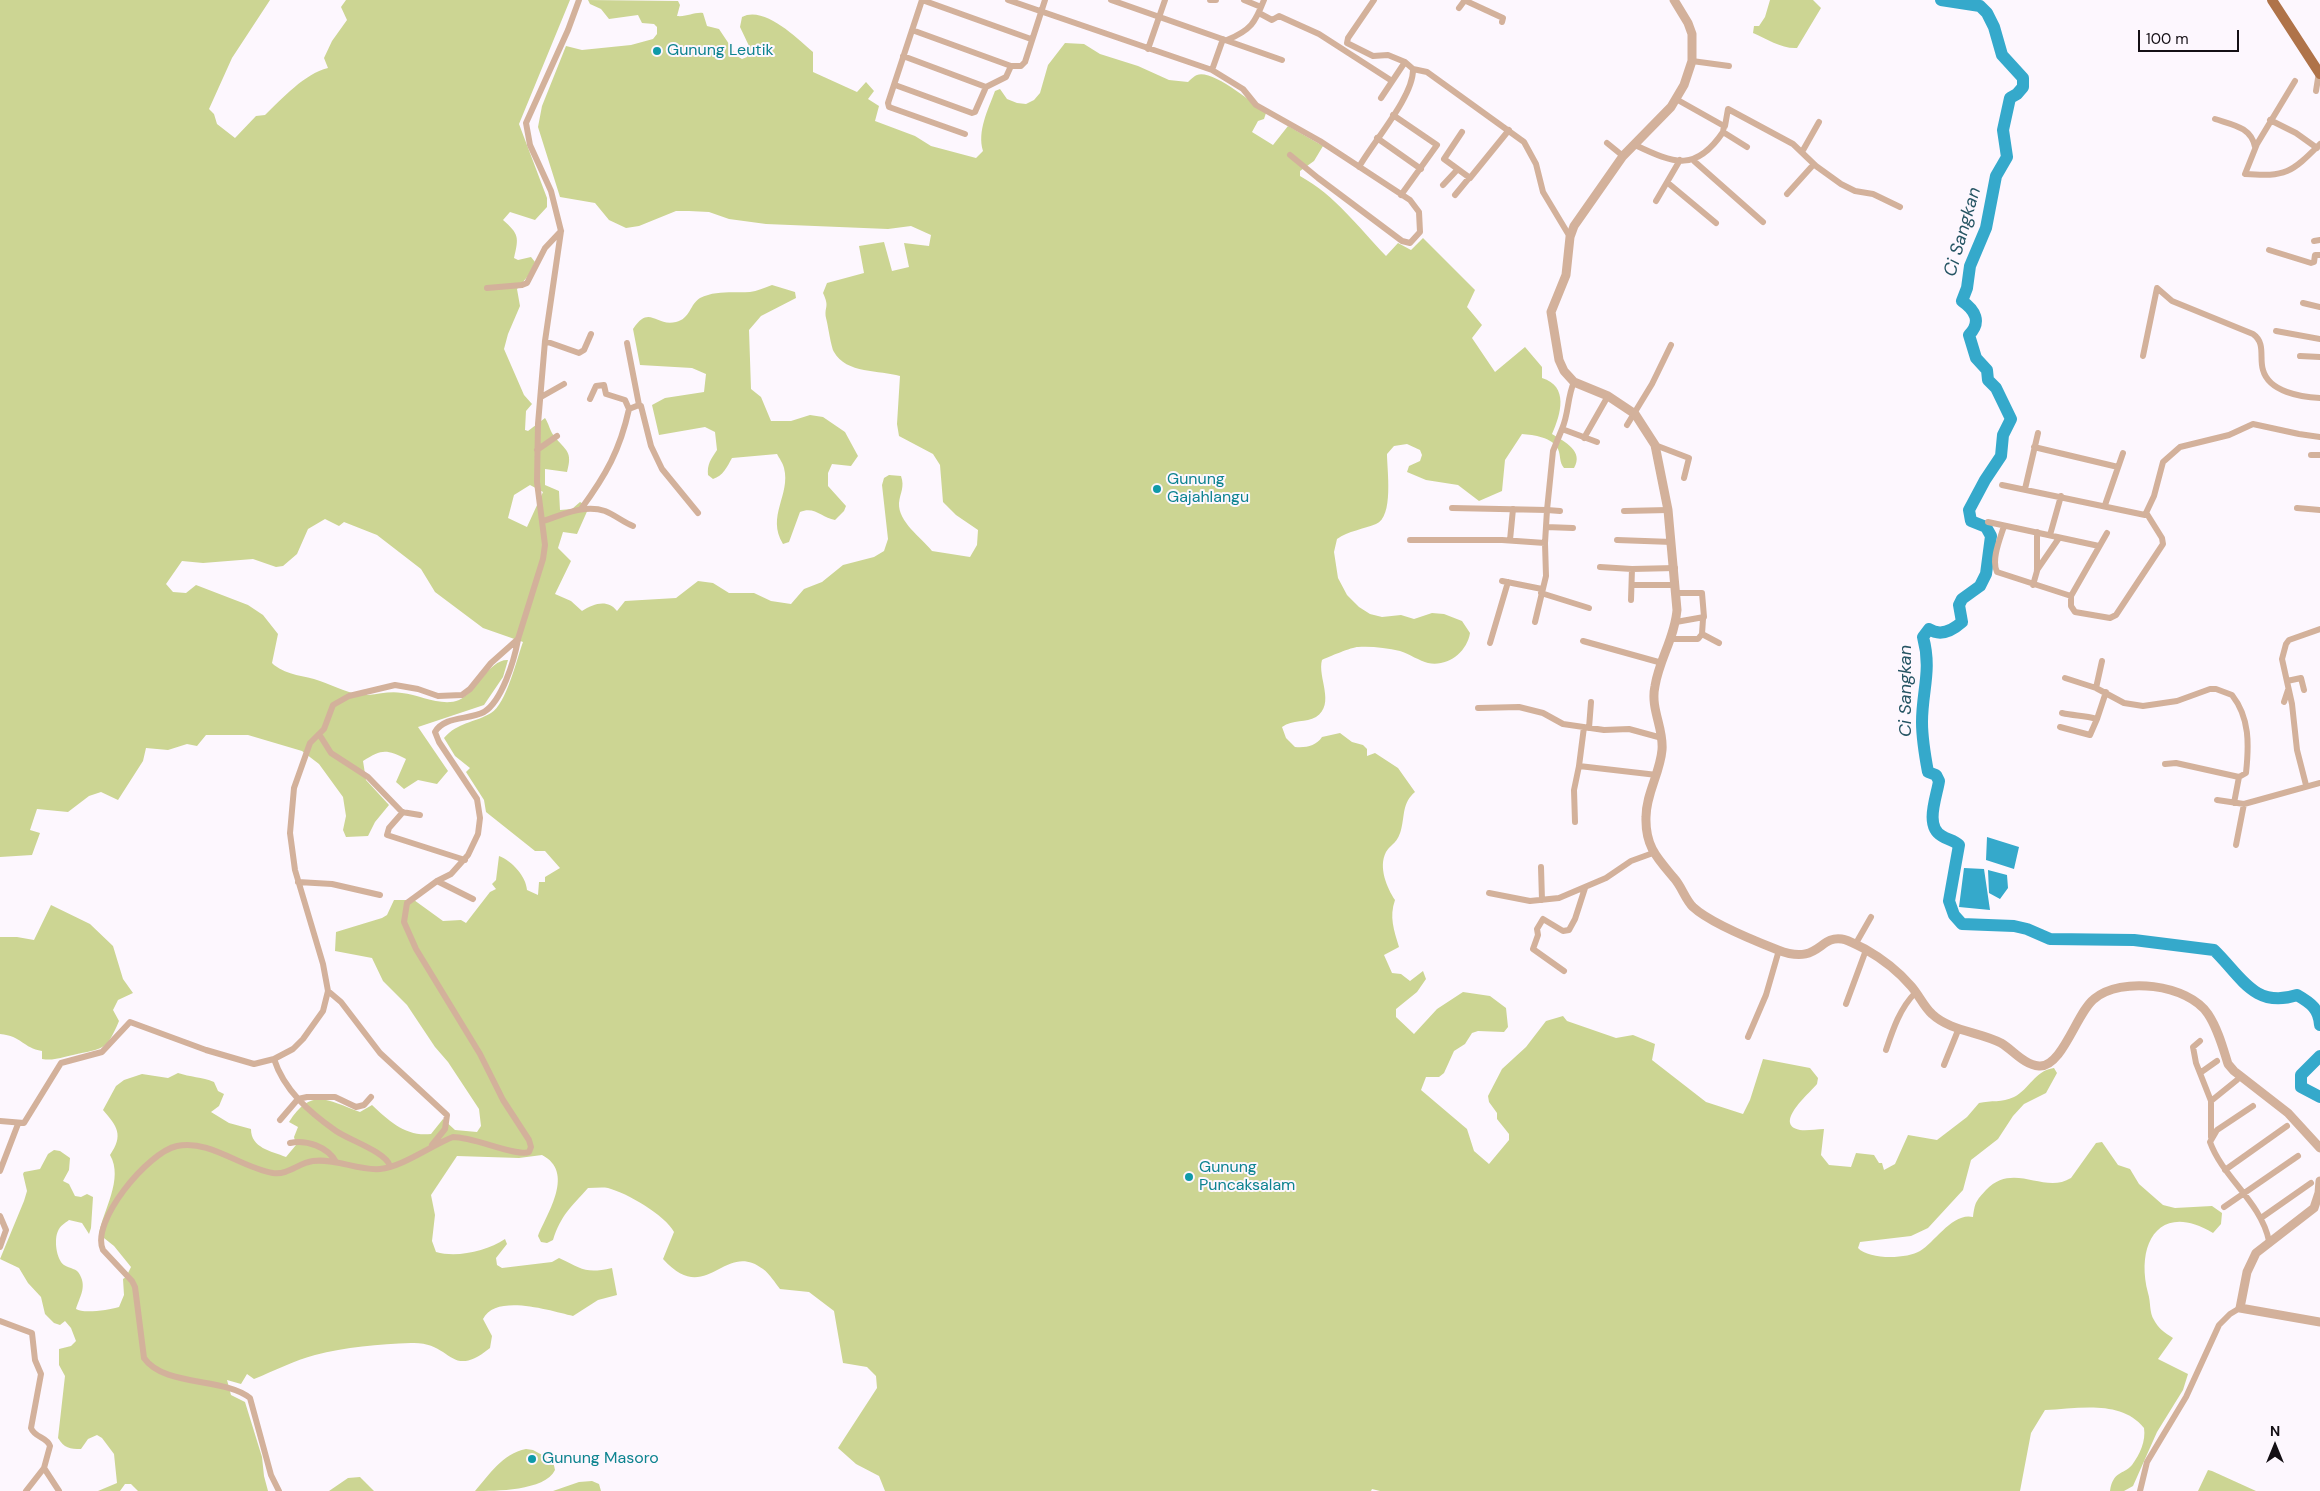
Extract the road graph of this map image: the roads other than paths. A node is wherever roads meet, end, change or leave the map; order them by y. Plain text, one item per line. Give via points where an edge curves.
1 (579, 0) edge
2 (922, 0) edge
3 (1008, 0) edge
4 (1045, 0) edge
5 (1111, 0) edge
6 (1165, 0) edge
7 (1210, 0) edge
8 (1216, 0) edge
9 (1244, 0) edge
10 (1264, 0) edge
11 (1374, 0) edge
12 (1464, 0) edge
13 (1674, 0) edge
14 (2272, 0) edge
15 (1459, 8) dead end
16 (1260, 10) junction
17 (1042, 11) junction
18 (1160, 18) junction
19 (1502, 22) dead end
20 (912, 30) junction
21 (1032, 40) junction
22 (1225, 40) junction
23 (1148, 49) junction
24 (903, 56) junction
25 (1282, 60) dead end
26 (1692, 61) junction
27 (1404, 62) junction
28 (1011, 66) junction
29 (1728, 66) dead end
30 (1413, 69) junction
31 (1212, 70) junction
32 (2319, 73) edge
33 (1392, 81) junction
34 (2295, 81) dead end
35 (895, 86) junction
36 (986, 87) junction
37 (2316, 90) dead end
38 (1381, 98) dead end
39 (1676, 100) junction
40 (1393, 115) junction
41 (2215, 119) dead end
42 (2270, 120) junction
43 (1819, 122) dead end
44 (1723, 127) junction
45 (1510, 130) junction
46 (1462, 132) dead end
47 (965, 134) dead end
48 (1377, 138) junction
49 (1607, 143) dead end
50 (1636, 145) junction
51 (2318, 146) edge
52 (1747, 147) dead end
53 (2256, 147) junction
54 (1802, 152) junction
55 (1290, 154) dead end
56 (1623, 156) junction
57 (1680, 160) junction
58 (1694, 161) junction
59 (1814, 164) junction
60 (1359, 168) junction
61 (1421, 169) junction
62 (1457, 170) junction
63 (1468, 178) junction
64 (1668, 183) junction
65 (1443, 185) dead end
66 (1787, 194) dead end
67 (1402, 195) junction
68 (1455, 195) dead end
69 (1656, 202) dead end
70 (1900, 206) dead end
71 (1763, 222) dead end
72 (1716, 223) dead end
73 (561, 231) junction
74 (1570, 237) junction
75 (2269, 250) dead end
76 (2320, 255) edge
77 (487, 288) dead end
78 (2303, 303) dead end
79 (2320, 307) edge
80 (2276, 331) dead end
81 (592, 334) dead end
82 (2320, 339) edge
83 (545, 341) junction
84 (627, 343) dead end
85 (1671, 345) dead end
86 (2142, 356) dead end
87 (2300, 356) dead end
88 (2320, 357) edge
89 (1574, 382) junction
90 (564, 384) dead end
91 (1608, 396) junction
92 (541, 397) junction
93 (2320, 398) edge
94 (590, 399) dead end
95 (639, 405) junction
96 (629, 409) junction
97 (1635, 414) junction
98 (1628, 425) dead end
99 (1562, 429) junction
100 (2038, 433) dead end
101 (558, 436) dead end
102 (2320, 436) edge
103 (1584, 438) junction
104 (1597, 442) dead end
105 (1655, 445) junction
106 (2034, 447) junction
107 (537, 450) junction
108 (2123, 453) dead end
109 (2310, 455) dead end
110 (2320, 455) edge
111 (2118, 467) junction
112 (1684, 478) dead end
113 (2002, 485) dead end
114 (2025, 489) junction
115 (2061, 496) junction
116 (2105, 505) junction
117 (1452, 508) dead end
118 (2297, 508) dead end
119 (581, 509) junction
120 (1513, 509) junction
121 (1547, 510) junction
122 (1668, 510) junction
123 (2320, 510) edge
124 (1560, 511) dead end
125 (1624, 511) dead end
126 (698, 513) dead end
127 (2147, 514) junction
128 (543, 521) junction
129 (1988, 522) dead end
130 (633, 526) dead end
131 (2004, 526) junction
132 (1546, 527) junction
133 (1573, 528) dead end
134 (2037, 532) junction
135 (2107, 533) dead end
136 (2050, 535) junction
137 (2059, 538) junction
138 (1410, 540) dead end
139 (1510, 540) junction
140 (1617, 540) dead end
141 (1672, 542) junction
142 (1545, 543) junction
143 (2099, 546) junction
144 (1600, 567) dead end
145 (1675, 568) junction
146 (1632, 570) junction
147 (2037, 571) junction
148 (2033, 585) junction
149 (1635, 586) dead end
150 (1676, 589) junction
151 (1542, 591) junction
152 (2071, 596) junction
153 (1630, 600) dead end
154 (1589, 608) dead end
155 (1703, 618) junction
156 (1535, 622) dead end
157 (1676, 622) junction
158 (2320, 629) edge
159 (1702, 634) junction
160 (518, 639) junction
161 (1671, 639) junction
162 (1583, 640) dead end
163 (1719, 642) dead end
164 (1490, 643) dead end
165 (2102, 660) dead end
166 (1662, 663) junction
167 (2065, 678) dead end
168 (2288, 681) junction
169 (2096, 688) junction
170 (2289, 689) junction
171 (2304, 690) dead end
172 (2106, 692) junction
173 (1591, 702) dead end
174 (2284, 702) dead end
175 (1478, 708) dead end
176 (2062, 713) dead end
177 (2097, 718) junction
178 (2060, 727) dead end
179 (1586, 728) junction
180 (319, 734) junction
181 (1662, 738) junction
182 (2166, 764) dead end
183 (1578, 766) junction
184 (1657, 776) junction
185 (2239, 777) junction
186 (2320, 782) edge
187 (2306, 785) junction
188 (2217, 800) dead end
189 (2234, 803) junction
190 (2244, 804) junction
191 (403, 812) junction
192 (420, 815) dead end
193 (1575, 822) dead end
194 (2236, 845) dead end
195 (1653, 853) junction
196 (465, 860) junction
197 (1541, 867) dead end
198 (437, 881) junction
199 (298, 882) junction
200 (1585, 888) junction
201 (1490, 893) dead end
202 (380, 895) dead end
203 (473, 899) dead end
204 (1542, 900) junction
205 (1871, 917) dead end
206 (1855, 945) junction
207 (1779, 950) junction
208 (1866, 950) junction
209 (1564, 971) dead end
210 (328, 991) junction
211 (1916, 992) junction
212 (1846, 1004) dead end
213 (1959, 1028) junction
214 (1748, 1037) dead end
215 (2200, 1041) dead end
216 (1886, 1050) dead end
217 (274, 1058) junction
218 (2217, 1060) dead end
219 (1944, 1065) dead end
220 (2200, 1073) junction
221 (2237, 1080) dead end
222 (371, 1097) dead end
223 (298, 1099) junction
224 (2211, 1101) junction
225 (2253, 1106) dead end
226 (280, 1120) dead end
227 (0, 1121) edge
228 (18, 1124) junction
229 (2286, 1126) dead end
230 (2212, 1138) junction
231 (290, 1143) dead end
232 (428, 1148) junction
233 (2320, 1148) edge
234 (2298, 1156) dead end
235 (336, 1162) junction
236 (390, 1166) junction
237 (2225, 1170) junction
238 (0, 1171) edge
239 (2316, 1182) edge
240 (2244, 1194) junction
241 (2224, 1207) dead end
242 (0, 1216) edge
243 (2261, 1218) junction
244 (2269, 1241) junction
245 (0, 1247) edge
246 (2240, 1308) junction
247 (0, 1321) edge
248 (2320, 1322) edge
249 (44, 1468) junction
250 (26, 1491) edge
251 (59, 1491) edge
252 (279, 1491) edge
253 (2140, 1491) edge

1 - 73 street via 526,123 530,145 551,190
2 - 20 street
2 - 21 street
3 - 17 street
4 - 17 street
5 - 18 street
6 - 18 street
7 - 8 street
9 - 16 street
10 - 16 street
11 - 27 street via 1347,42 1373,56 1386,54
12 - 15 street
12 - 19 street via 1503,18
13 - 26 street via 1690,28
14 - 32 main road
16 - 22 street via 1249,29
16 - 33 street via 1272,20 1278,16 1319,34
17 - 21 street
17 - 23 street
18 - 22 street
18 - 23 street
20 - 24 street
20 - 28 street
21 - 28 street via 1023,65
22 - 25 street
22 - 31 street
23 - 31 street
24 - 35 street
24 - 36 street
26 - 29 street
26 - 39 street
27 - 30 street
27 - 33 street
28 - 36 street via 1006,77
30 - 40 street via 1411,86
30 - 45 street via 1434,76 1467,104
31 - 60 street via 1245,91 1256,105 1320,141
32 - 37 street
33 - 38 street
34 - 42 street
35 - 36 street via 974,113
35 - 47 street via 889,107
39 - 44 street
39 - 50 street
40 - 48 street
40 - 61 street via 1436,143
41 - 53 street via 2246,130 2252,135
42 - 51 street
42 - 53 street
43 - 54 street
44 - 52 street
44 - 54 street via 1728,109
44 - 58 street via 1708,152
45 - 63 street
45 - 74 street via 1528,148 1543,192
46 - 62 street via 1444,158
48 - 60 street
48 - 61 street
49 - 56 street
50 - 56 street
50 - 57 street
51 - 53 street via 2288,172 2275,176 2245,174
54 - 59 street
55 - 67 street via 1397,237 1410,243 1420,232 1419,212
56 - 74 street
57 - 58 street
57 - 64 street
58 - 71 street
59 - 66 street
59 - 70 street via 1855,191 1873,194
60 - 67 street
61 - 67 street
62 - 63 street
62 - 65 street
63 - 68 street
64 - 69 street
64 - 72 street
73 - 77 street via 544,248 527,283
73 - 83 street
74 - 89 street via 1566,275 1550,317 1562,367
75 - 76 street via 2311,263 2315,256
78 - 79 street
80 - 82 street
81 - 83 street via 584,350 578,353
83 - 92 street
84 - 95 street
85 - 97 street
86 - 93 street via 2157,288 2172,300 2254,334 2260,340 2263,370 2268,380 2290,393
87 - 88 street
89 - 91 street
89 - 99 street via 1567,399 1568,415
90 - 92 street
91 - 97 street
91 - 103 street
92 - 107 street
94 - 96 street via 596,386 602,384 606,394 625,400
95 - 96 street
95 - 126 street via 651,446 662,469
96 - 119 street via 622,437 606,475
97 - 98 street
97 - 105 street
99 - 103 street
99 - 121 street via 1553,451
100 - 106 street
101 - 107 street
102 - 127 street via 2252,424 2229,435 2180,448 2170,454 2162,465
103 - 104 street
105 - 112 street via 1689,458
105 - 122 street
106 - 111 street
106 - 114 street
107 - 128 street via 537,482
108 - 111 street
109 - 110 street
111 - 116 street
113 - 114 street
114 - 115 street
115 - 116 street
115 - 136 street
116 - 127 street
117 - 120 street
118 - 123 street
119 - 128 street
119 - 130 street via 602,510
120 - 121 street
120 - 139 street
121 - 124 street
121 - 132 street
122 - 125 street
122 - 141 street
127 - 152 street via 2163,544 2115,616 2075,612 2070,606
128 - 160 street via 543,559
129 - 131 street
131 - 134 street
131 - 148 street via 1995,570 2001,576
132 - 133 street
132 - 142 street
134 - 136 street
134 - 147 street
135 - 143 street
136 - 137 street
137 - 143 street
137 - 147 street
138 - 139 street
139 - 142 street
140 - 141 street
141 - 145 street
142 - 151 street via 1546,576
143 - 152 street
144 - 146 street
145 - 146 street
145 - 150 street
146 - 153 street
147 - 148 street
148 - 152 street
149 - 150 street
150 - 155 street via 1702,593
150 - 157 street
151 - 154 street
151 - 156 street
151 - 164 street via 1505,582
155 - 157 street
155 - 159 street
157 - 161 street
158 - 168 street via 2286,644 2282,659
159 - 161 street via 1695,640
159 - 163 street
160 - 180 street via 482,672 464,694 444,697 405,686 382,686 337,702
160 - 196 street via 497,700 482,713 448,722 435,732 479,807 478,834
161 - 166 street
162 - 166 street
165 - 169 street
166 - 181 street via 1653,700
167 - 169 street
168 - 170 street
168 - 171 street via 2301,678
169 - 172 street
170 - 174 street
170 - 187 street via 2297,750
172 - 177 street
172 - 185 street via 2124,703 2143,706 2176,701 2210,689 2232,695 2245,720 2248,734 2246,773
173 - 179 street
175 - 179 street via 1519,707 1542,713 1564,724
176 - 177 street
177 - 178 street via 2090,735
179 - 181 street via 1629,730
179 - 183 street
180 - 191 street via 331,753 368,777
180 - 199 street via 308,747 292,798 290,833
181 - 184 street
182 - 185 street
183 - 184 street
183 - 193 street via 1574,790
184 - 195 street via 1646,814
185 - 189 street
186 - 187 street
187 - 190 street
188 - 189 street
189 - 190 street
190 - 194 street
191 - 192 street
191 - 196 street via 387,835
195 - 200 street via 1631,861
195 - 207 street via 1682,887 1694,907 1750,939
196 - 198 street via 451,874
197 - 204 street
198 - 203 street
198 - 232 street via 407,903 404,912 406,928 531,1147 529,1152 517,1154 482,1141 453,1137
199 - 202 street via 332,884
199 - 210 street
200 - 204 street
200 - 209 street via 1568,930 1543,919 1537,929 1533,949
201 - 204 street via 1530,902
205 - 206 street
206 - 207 street via 1838,939 1829,940 1804,955
206 - 208 street
207 - 214 street via 1766,995
208 - 211 street via 1900,974
208 - 212 street
210 - 217 street via 323,1011 309,1032 293,1048
210 - 232 street via 341,1002 380,1053 447,1115 445,1129
211 - 213 street via 1934,1016
211 - 216 street via 1898,1018
213 - 219 street
213 - 233 street via 2000,1043 2025,1060 2041,1066 2058,1055 2078,1020 2098,996 2126,987 2176,991 2207,1012 2228,1064 2234,1071 2288,1113
215 - 220 street via 2194,1044 2193,1050
217 - 223 street via 285,1085
217 - 228 street via 250,1064 130,1022 102,1052 61,1063 26,1120
218 - 220 street
220 - 224 street
221 - 224 street
222 - 223 street via 356,1108 335,1097
223 - 226 street
223 - 236 street via 336,1131 383,1157
224 - 230 street
225 - 230 street via 2217,1130
227 - 228 street
228 - 238 street
229 - 237 street
230 - 237 street via 2210,1144
231 - 235 street via 302,1141 314,1145 333,1156
232 - 236 street
234 - 240 street
235 - 236 street via 372,1169
235 - 252 street via 311,1162 281,1174 193,1144 167,1148 138,1170 115,1203 100,1244 135,1287 144,1358 149,1366 182,1379 230,1388 250,1398 271,1475
237 - 240 street
239 - 243 street
239 - 244 street via 2314,1208
240 - 241 street
240 - 243 street
242 - 245 street via 6,1230
243 - 244 street
244 - 246 street via 2256,1253 2249,1266
246 - 248 street
246 - 253 street via 2219,1326 2186,1397 2147,1462
247 - 249 street via 32,1332 35,1360 41,1374 30,1423 35,1436 50,1443
249 - 250 street
249 - 251 street

